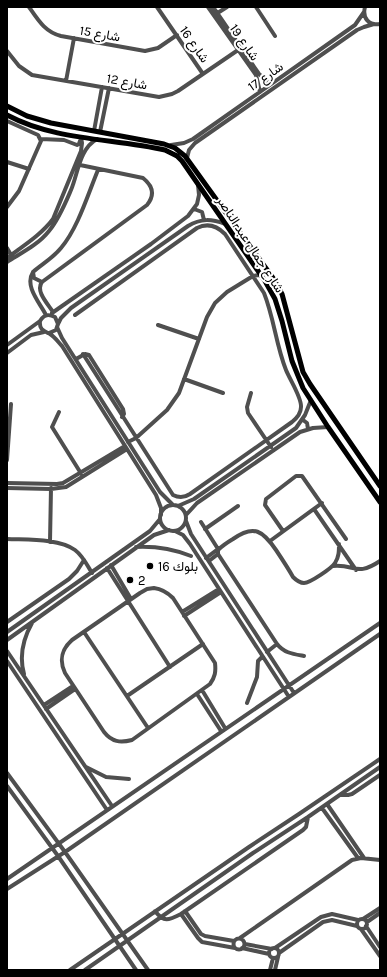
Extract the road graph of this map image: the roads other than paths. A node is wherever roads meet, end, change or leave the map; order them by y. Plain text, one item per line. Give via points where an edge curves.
1 (29, 7) edge
2 (157, 7) edge
3 (208, 7) edge
4 (213, 7) edge
5 (227, 7) edge
6 (256, 7) edge
7 (364, 8) edge
8 (216, 14) junction
9 (378, 25) edge
10 (177, 35) junction
11 (276, 36) dead end
12 (74, 38) junction
13 (239, 49) junction
14 (7, 51) edge
15 (203, 74) junction
16 (66, 81) junction
17 (271, 84) junction
18 (102, 87) junction
19 (109, 88) junction
20 (260, 92) junction
21 (7, 106) edge
22 (7, 115) edge
23 (7, 121) edge
24 (94, 131) junction
25 (100, 132) junction
26 (80, 137) junction
27 (40, 139) junction
28 (97, 139) junction
29 (188, 141) junction
30 (194, 144) junction
31 (170, 146) junction
32 (82, 152) junction
33 (187, 158) junction
34 (7, 162) edge
35 (80, 165) junction
36 (29, 169) junction
37 (98, 170) junction
38 (198, 184) junction
39 (67, 187) junction
40 (72, 190) junction
41 (7, 207) edge
42 (194, 209) junction
43 (204, 220) junction
44 (226, 224) junction
45 (168, 240) junction
46 (172, 246) junction
47 (7, 248) edge
48 (10, 255) edge
49 (7, 262) edge
50 (256, 265) junction
51 (32, 272) junction
52 (253, 276) junction
53 (263, 277) junction
54 (42, 282) junction
55 (90, 295) junction
56 (45, 300) junction
57 (94, 301) junction
58 (40, 304) junction
59 (53, 312) junction
60 (47, 315) junction
61 (75, 315) dead end
62 (40, 321) junction
63 (158, 325) dead end
64 (58, 326) junction
65 (44, 332) junction
66 (49, 333) junction
67 (199, 339) junction
68 (7, 345) edge
69 (7, 353) edge
70 (76, 359) junction
71 (184, 379) junction
72 (224, 392) dead end
73 (251, 393) dead end
74 (311, 400) junction
75 (11, 404) dead end
76 (59, 412) dead end
77 (303, 420) junction
78 (328, 427) junction
79 (308, 429) junction
80 (136, 438) junction
81 (267, 440) junction
82 (128, 446) junction
83 (271, 446) junction
84 (7, 460) edge
85 (81, 472) junction
86 (370, 472) junction
87 (83, 477) junction
88 (363, 477) junction
89 (7, 483) edge
90 (379, 485) edge
91 (51, 487) junction
92 (7, 488) edge
93 (372, 490) junction
94 (380, 502) edge
95 (322, 503) junction
96 (175, 505) junction
97 (238, 506) dead end
98 (314, 509) junction
99 (186, 515) junction
100 (160, 517) junction
101 (186, 521) junction
102 (200, 522) dead end
103 (334, 522) junction
104 (327, 527) junction
105 (205, 529) junction
106 (169, 530) junction
107 (175, 531) junction
108 (283, 531) junction
109 (7, 539) edge
110 (346, 539) dead end
111 (270, 541) junction
112 (50, 542) junction
113 (339, 544) junction
114 (136, 548) junction
115 (218, 551) junction
116 (191, 556) dead end
117 (208, 559) junction
118 (84, 560) junction
119 (380, 561) edge
120 (111, 565) junction
121 (333, 566) junction
122 (107, 568) junction
123 (356, 570) junction
124 (92, 573) junction
125 (67, 590) junction
126 (220, 590) junction
127 (70, 595) junction
128 (130, 600) junction
129 (183, 614) junction
130 (34, 621) junction
131 (7, 622) edge
132 (380, 623) edge
133 (7, 632) edge
134 (84, 632) junction
135 (380, 634) edge
136 (7, 640) edge
137 (203, 644) junction
138 (277, 644) junction
139 (7, 651) edge
140 (267, 652) junction
141 (304, 656) dead end
142 (262, 657) junction
143 (7, 661) edge
144 (275, 665) junction
145 (170, 667) junction
146 (270, 668) junction
147 (26, 678) junction
148 (288, 685) junction
149 (74, 687) junction
150 (283, 689) junction
151 (202, 690) junction
152 (294, 693) junction
153 (197, 694) junction
154 (127, 696) junction
155 (288, 697) junction
156 (247, 703) dead end
157 (45, 707) junction
158 (148, 728) junction
159 (223, 730) junction
160 (380, 758) edge
161 (85, 767) junction
162 (380, 767) edge
163 (7, 773) edge
164 (380, 775) edge
165 (130, 779) dead end
166 (7, 786) edge
167 (101, 790) junction
168 (96, 794) junction
169 (340, 795) junction
170 (327, 804) junction
171 (112, 806) junction
172 (322, 808) junction
173 (107, 810) junction
174 (308, 817) junction
175 (44, 824) junction
176 (38, 829) junction
177 (344, 829) junction
178 (339, 832) junction
179 (59, 843) junction
180 (249, 847) junction
181 (52, 848) junction
182 (65, 852) junction
183 (253, 853) junction
184 (58, 856) junction
185 (358, 858) junction
186 (364, 858) junction
187 (380, 860) edge
188 (7, 879) edge
189 (7, 889) edge
190 (380, 908) edge
191 (155, 911) junction
192 (186, 911) junction
193 (380, 913) edge
194 (181, 914) junction
195 (160, 918) junction
196 (358, 920) junction
197 (365, 922) junction
198 (194, 924) junction
199 (190, 927) junction
200 (359, 927) junction
201 (122, 934) junction
202 (240, 938) junction
203 (115, 939) junction
204 (127, 941) junction
205 (234, 941) junction
206 (244, 944) junction
207 (120, 946) junction
208 (380, 947) edge
209 (235, 948) junction
210 (242, 948) junction
211 (274, 949) junction
212 (269, 954) junction
213 (278, 955) junction
214 (380, 955) edge
215 (273, 958) junction
216 (142, 962) junction
217 (70, 970) edge
218 (85, 970) edge
219 (136, 970) edge
220 (148, 970) edge
221 (152, 970) edge
222 (270, 970) edge
223 (275, 970) edge

1 - 12 street, شارع 15 via 46,29
2 - 10 street, شارع 16
3 - 8 street, شارع 19
4 - 8 street, شارع 19
5 - 8 street
6 - 11 street
7 - 9 street via 364,17
7 - 17 street, شارع 17 via 355,25
8 - 13 street, شارع 19
9 - 30 street, شارع 17 via 364,26 357,30
10 - 12 street, شارع 15 via 158,48 145,51
10 - 15 street, شارع 16
12 - 16 street
13 - 15 street, شارع 12
13 - 17 street, شارع 19 via 259,74
13 - 20 street, شارع 19 via 256,75
14 - 16 street, شارع 12 via 18,66 28,73
15 - 19 street, شارع 12 via 178,91 165,96
16 - 18 street, شارع 12
17 - 20 street, شارع 17
18 - 19 street, شارع 12
18 - 24 street
19 - 25 street
20 - 29 street, شارع 17
21 - 24 main road, شارع جمال عبد الناصر via 39,120
22 - 26 main road, شارع جمال عبد الناصر via 38,128
23 - 27 street via 36,134
24 - 25 main road, شارع جمال عبد الناصر
25 - 31 main road, شارع جمال عبد الناصر
26 - 27 street via 77,145 64,140
26 - 28 main road, شارع جمال عبد الناصر
26 - 32 street
27 - 36 street via 40,145
28 - 32 street
28 - 38 main road, شارع جمال عبد الناصر via 171,152 182,161
29 - 30 street
29 - 31 street, شارع 17
30 - 33 street, شارع 17
31 - 33 main road, شارع جمال عبد الناصر
32 - 35 street
32 - 39 street
33 - 86 main road, شارع جمال عبد الناصر via 273,278 282,294 303,372
34 - 36 street
35 - 37 street
35 - 40 street
36 - 41 street via 20,191
37 - 51 street via 66,241 50,259
37 - 54 street via 143,178 152,188 151,200
38 - 42 street via 198,200
38 - 44 main road, شارع جمال عبد الناصر
39 - 40 street
39 - 48 street via 54,219 47,228
40 - 48 street via 50,230 42,239
42 - 43 street via 202,212
42 - 59 street via 151,244
43 - 44 street
43 - 45 street via 193,223
44 - 50 main road, شارع جمال عبد الناصر
45 - 46 street
45 - 55 street
46 - 52 street via 200,227 216,228 224,234
46 - 57 street
47 - 48 street
48 - 49 street
50 - 52 street
50 - 53 main road, شارع جمال عبد الناصر
51 - 54 street via 34,278
51 - 58 street via 30,285
52 - 53 street
52 - 67 street via 215,303
52 - 81 street via 268,303 285,369 301,401 297,418
53 - 74 main road, شارع جمال عبد الناصر via 275,299 296,375
54 - 56 street via 40,291
55 - 57 street
55 - 64 street via 65,313
56 - 58 street
56 - 59 street
57 - 61 street
58 - 60 street
59 - 60 street
60 - 62 street
60 - 64 street via 55,317
62 - 65 street
62 - 68 street
63 - 67 street
64 - 66 street via 54,332
64 - 70 street via 62,338
65 - 66 street
65 - 69 street via 31,335
66 - 82 street via 62,346
67 - 71 street
70 - 80 street via 83,354
70 - 82 street
71 - 72 street
71 - 80 street via 174,402
73 - 81 street via 247,411
74 - 77 street
74 - 78 main road, شارع جمال عبد الناصر
75 - 84 street
76 - 85 street via 52,426
77 - 79 street via 307,423
77 - 83 street
78 - 79 street
78 - 88 main road, شارع جمال عبد الناصر
79 - 99 street via 197,503
80 - 81 street via 173,495 181,498
80 - 82 street
81 - 83 street
82 - 85 street
82 - 87 street
82 - 96 street via 164,497
82 - 100 street via 156,495 161,508
83 - 96 street via 194,499
85 - 87 street
85 - 91 street
86 - 88 main road
86 - 90 main road, شارع جمال عبد الناصر
87 - 91 street via 66,487
88 - 93 main road, شارع جمال عبد الناصر
89 - 91 street
90 - 93 main road via 374,484
91 - 92 street
91 - 112 street
93 - 94 main road, شارع جمال عبد الناصر
95 - 98 street
95 - 103 street
95 - 108 street via 302,476 296,476 268,497 265,505
96 - 99 street
96 - 100 street via 165,508
97 - 105 street
98 - 104 street
98 - 108 street
99 - 101 street
100 - 106 street via 163,526
100 - 124 street via 150,531
101 - 107 street
101 - 117 street via 188,529
102 - 105 street
103 - 104 street
103 - 110 street
104 - 113 street
105 - 115 street
106 - 107 street
106 - 114 street via 154,535
107 - 126 street via 186,538
108 - 111 street
109 - 112 street
111 - 115 street via 264,534 248,531
111 - 121 street via 297,581 302,583 308,582
112 - 118 street via 75,549
113 - 121 street via 338,556
113 - 123 street
114 - 116 street via 164,548
114 - 120 street
115 - 117 street
115 - 138 street
117 - 140 street
118 - 124 street
118 - 131 street via 69,579
119 - 123 street via 366,569
120 - 122 street
120 - 128 street
121 - 123 street via 346,566
122 - 127 street
122 - 128 street
124 - 125 street
125 - 127 street
125 - 133 street
126 - 129 street
126 - 142 street
127 - 130 street
128 - 129 street via 147,589 161,589 168,592
128 - 134 street
128 - 145 street
129 - 137 street
130 - 136 street
130 - 147 street via 22,648
132 - 148 street
134 - 149 street via 66,645 62,652 62,666
134 - 154 street
135 - 152 street
137 - 145 street
137 - 151 street via 215,664 216,671 210,684
138 - 140 street
138 - 141 street via 288,653
139 - 147 street
140 - 144 street
142 - 146 street
142 - 156 street via 258,661 256,677
143 - 168 street
144 - 146 street
144 - 148 street
145 - 154 street
146 - 150 street
147 - 157 street
148 - 150 street
148 - 152 street
149 - 157 street
149 - 158 street via 108,737 124,742 132,740
150 - 155 street
150 - 159 street
151 - 153 street
151 - 159 street
152 - 155 street
153 - 158 street
153 - 159 street
154 - 158 street
155 - 182 street
157 - 161 street
159 - 171 street
160 - 180 street
161 - 165 street via 106,777
161 - 167 street
162 - 169 street
163 - 175 street
164 - 169 street via 352,794
166 - 176 street
167 - 168 street
167 - 171 street
168 - 173 street
169 - 170 street
170 - 172 street
170 - 177 street
171 - 173 street
172 - 174 street
172 - 178 street
173 - 179 street
174 - 183 street
174 - 192 street via 303,830
175 - 176 street
175 - 179 street
176 - 181 street
177 - 178 street
177 - 186 street
178 - 185 street
179 - 181 street
179 - 182 street
180 - 183 street
180 - 191 street
181 - 184 street
181 - 188 street
182 - 184 street
182 - 201 street
183 - 195 street
184 - 189 street
184 - 203 street
185 - 186 street
185 - 202 street
186 - 187 street
190 - 197 street
191 - 195 street
191 - 201 street
192 - 194 street
192 - 198 street
193 - 197 street
194 - 195 street via 165,920
194 - 199 street
195 - 204 street
196 - 197 street
196 - 200 street
196 - 211 street via 332,914 321,917
197 - 200 street
197 - 208 street
198 - 199 street
198 - 205 street via 205,936
199 - 209 street via 202,942
200 - 213 street via 332,920 323,922
200 - 214 street
201 - 203 street
201 - 204 street
202 - 205 street
202 - 206 street
203 - 207 street
203 - 217 street
204 - 207 street
204 - 216 street
205 - 209 street
206 - 210 street
206 - 211 street
207 - 218 street
207 - 219 street
209 - 210 street
210 - 212 street
211 - 212 street
211 - 213 street
212 - 215 street
213 - 215 street
213 - 223 street
215 - 222 street
216 - 220 street
216 - 221 street

